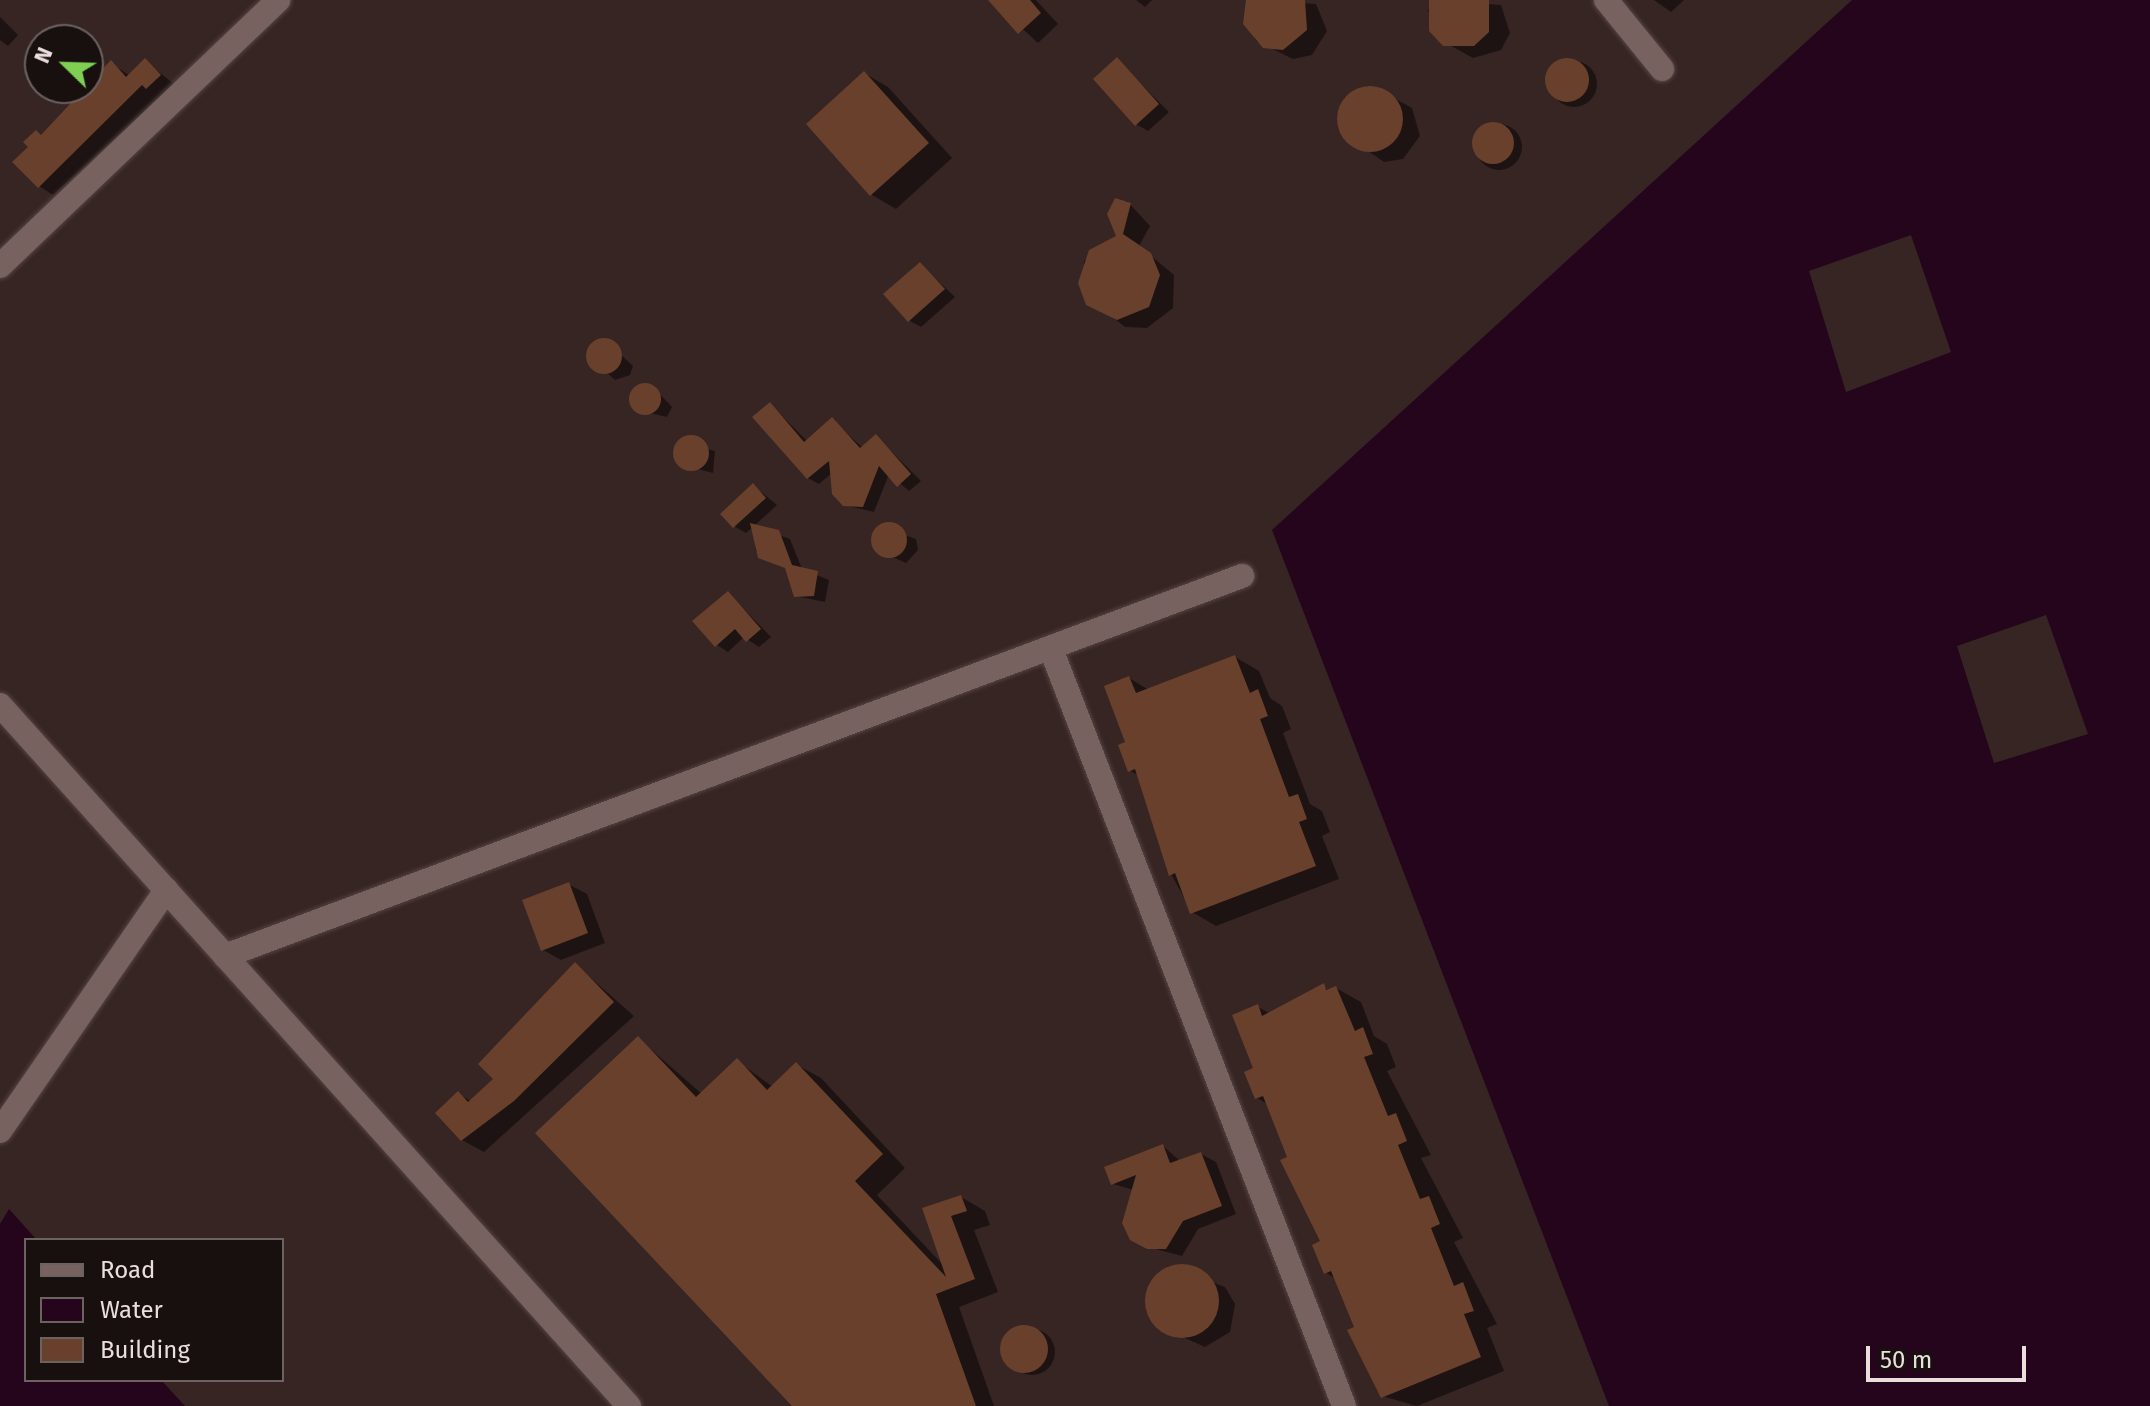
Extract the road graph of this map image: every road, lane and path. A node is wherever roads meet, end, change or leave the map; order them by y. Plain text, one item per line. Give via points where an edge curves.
1 (278, 0) edge
2 (1606, 0) edge
3 (1662, 69) dead end
4 (0, 266) edge
5 (1242, 576) dead end
6 (1051, 649) junction
7 (0, 705) edge
8 (166, 890) junction
9 (225, 956) junction
10 (0, 1131) edge
11 (629, 1406) edge
12 (1344, 1406) edge

1 - 4 street
2 - 3 street
5 - 6 street
6 - 9 street
6 - 12 street
7 - 8 street
8 - 9 street
8 - 10 street
9 - 11 street

